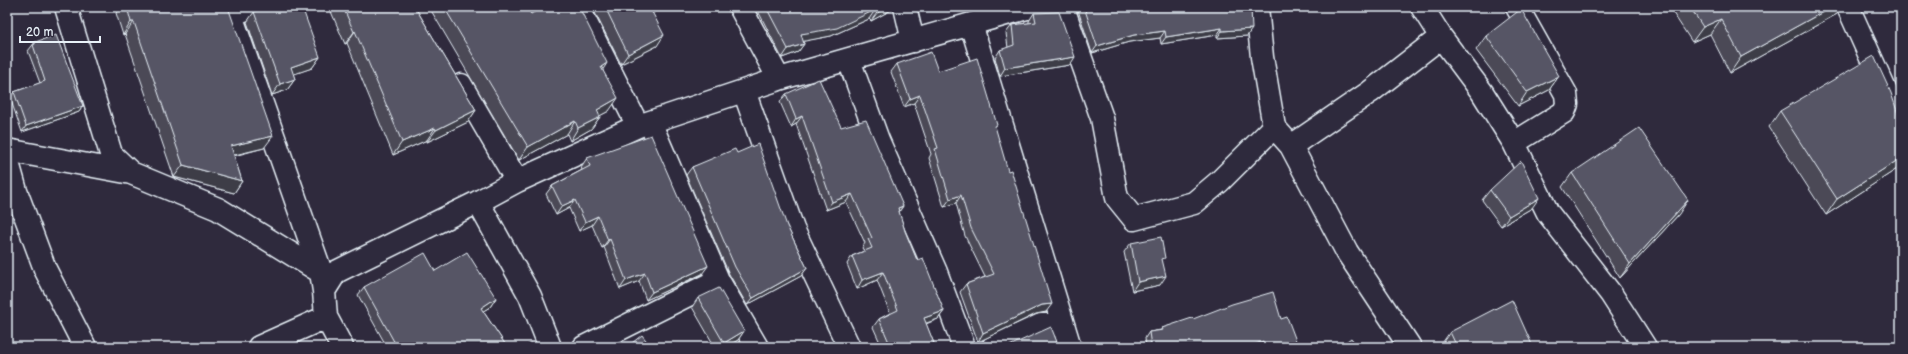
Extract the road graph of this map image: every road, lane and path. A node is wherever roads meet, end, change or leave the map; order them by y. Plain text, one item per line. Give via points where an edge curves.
1 (66, 7) edge
2 (252, 7) edge
3 (578, 7) edge
4 (740, 7) edge
5 (905, 7) edge
6 (1027, 7) edge
7 (1258, 7) edge
8 (1422, 7) edge
9 (1517, 7) edge
10 (1848, 7) edge
11 (1064, 8) edge
12 (971, 24) junction
13 (1441, 37) junction
14 (913, 41) junction
15 (849, 60) junction
16 (452, 71) edge
17 (779, 79) junction
18 (744, 91) junction
19 (644, 124) junction
20 (1901, 125) edge
21 (1274, 127) junction
22 (1514, 144) junction
23 (1291, 146) junction
24 (7, 150) edge
25 (7, 159) edge
26 (131, 173) junction
27 (517, 180) junction
28 (478, 202) junction
29 (718, 280) junction
30 (322, 281) junction
31 (326, 317) junction
32 (1062, 325) junction
33 (85, 347) edge
34 (259, 347) edge
35 (342, 347) edge
36 (550, 347) edge
37 (584, 347) edge
38 (757, 347) edge
39 (849, 347) edge
40 (964, 347) edge
41 (993, 347) edge
42 (1070, 347) edge
43 (1410, 347) edge
44 (1645, 347) edge

1 - 26 street via 111,154
2 - 30 street via 231,15
3 - 19 street
4 - 17 street
5 - 14 street
6 - 11 street
6 - 12 street
7 - 21 street via 1262,57
8 - 13 street
9 - 22 street via 1566,94 1567,104 1564,112
10 - 20 street
11 - 21 street via 1102,118 1117,198 1134,219 1194,203
12 - 14 street
12 - 32 street
13 - 22 street via 1482,92
13 - 23 street via 1370,92
14 - 15 street
15 - 17 street
15 - 40 street via 878,140 936,272
16 - 27 street
17 - 18 street
18 - 19 street
18 - 39 street via 794,229
19 - 27 street
19 - 29 street
21 - 23 street
22 - 44 street via 1548,213 1611,294
23 - 43 street via 1347,252
24 - 26 street
25 - 33 street via 45,269
26 - 30 street via 218,209
27 - 28 street
28 - 30 street
28 - 36 street via 530,296
29 - 37 street
29 - 38 street
30 - 31 street
31 - 34 street
31 - 35 street
32 - 41 street via 1041,325
32 - 42 street

